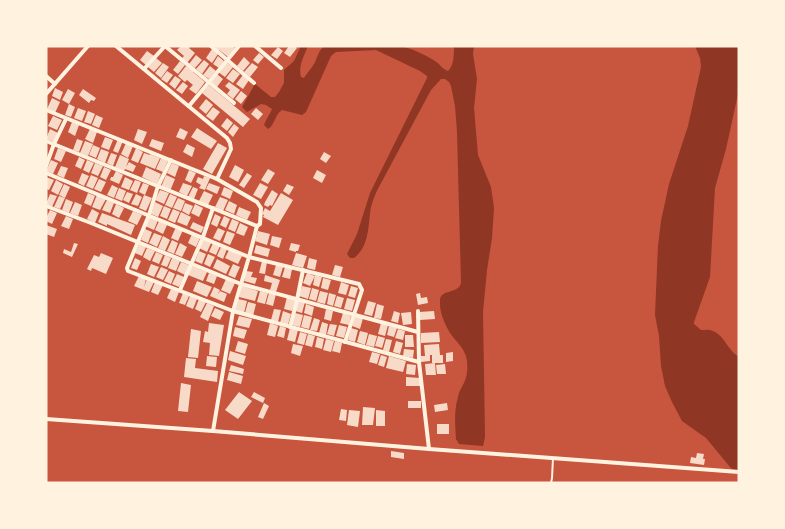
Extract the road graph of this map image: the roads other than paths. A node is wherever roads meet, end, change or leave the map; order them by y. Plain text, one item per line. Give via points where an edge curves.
1 (88, 46) edge
2 (116, 46) edge
3 (165, 46) edge
4 (211, 46) edge
5 (239, 46) edge
6 (255, 46) edge
7 (227, 60) junction
8 (281, 68) dead end
9 (144, 69) junction
10 (46, 76) edge
11 (208, 82) junction
12 (254, 83) dead end
13 (55, 84) junction
14 (46, 94) edge
15 (234, 104) dead end
16 (189, 106) junction
17 (46, 110) edge
18 (66, 119) junction
19 (46, 141) edge
20 (54, 144) junction
21 (171, 160) junction
22 (46, 166) edge
23 (46, 173) edge
24 (217, 179) junction
25 (158, 186) junction
26 (46, 206) edge
27 (213, 208) junction
28 (149, 215) junction
29 (257, 226) junction
30 (203, 237) junction
31 (138, 242) junction
32 (249, 257) junction
33 (192, 264) junction
34 (303, 270) junction
35 (241, 284) junction
36 (180, 290) junction
37 (297, 300) junction
38 (418, 310) dead end
39 (232, 312) junction
40 (354, 315) junction
41 (290, 327) junction
42 (418, 332) junction
43 (345, 342) junction
44 (419, 362) junction
45 (46, 419) edge
46 (214, 431) junction
47 (429, 449) junction
48 (553, 458) junction
49 (739, 472) edge
50 (551, 483) edge

1 - 13 street
2 - 9 street
3 - 9 street
3 - 11 street
4 - 7 street
5 - 7 street
6 - 8 street
7 - 11 street
7 - 12 street
9 - 16 street
10 - 13 street
11 - 15 street
11 - 16 street
13 - 14 street
16 - 24 street via 230,143 231,149
17 - 18 street
18 - 20 street
18 - 21 street
19 - 20 street
20 - 22 street
20 - 25 street
21 - 24 street
21 - 25 street
23 - 28 street
24 - 29 street via 257,202 261,208
25 - 27 street
25 - 28 street
26 - 31 street
27 - 29 street
27 - 30 street
28 - 30 street
28 - 31 street
29 - 32 street
30 - 32 street
30 - 33 street
31 - 33 street
31 - 36 street via 127,270
32 - 34 street
32 - 35 street
33 - 35 street
33 - 36 street
34 - 37 street
34 - 40 street via 359,284 362,290
35 - 37 street
35 - 39 street
36 - 39 street
37 - 40 street
37 - 41 street
38 - 42 street
39 - 41 street
39 - 46 street
40 - 42 street
40 - 43 street
41 - 43 street
42 - 44 street
43 - 44 street
44 - 47 street
45 - 46 street
46 - 47 street
47 - 48 street
48 - 49 street
48 - 50 lane

